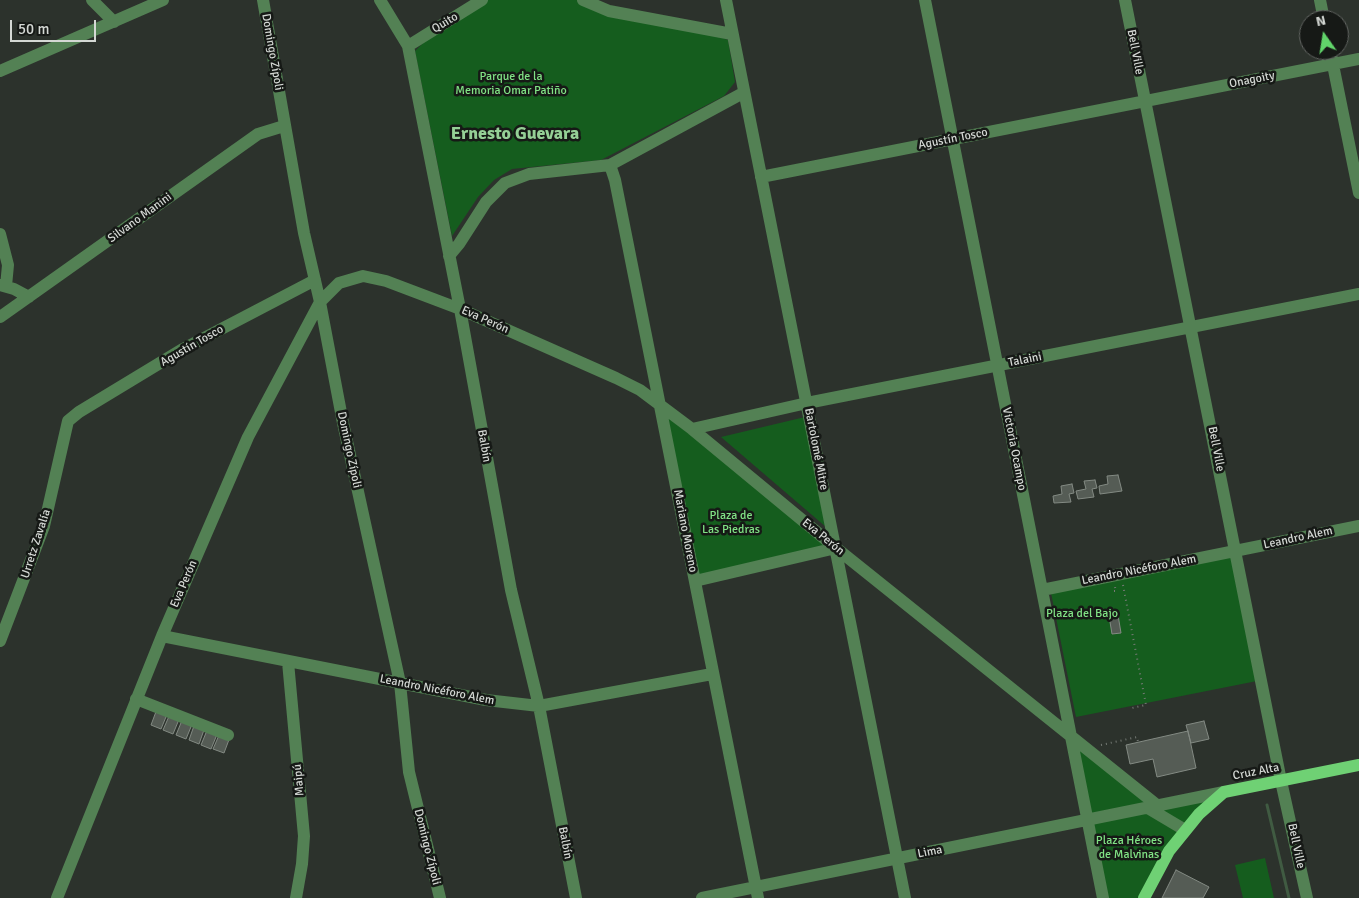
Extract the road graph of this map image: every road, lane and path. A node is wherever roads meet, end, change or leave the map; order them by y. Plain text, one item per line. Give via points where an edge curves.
1 (92, 0) edge
2 (163, 0) edge
3 (263, 0) edge
4 (380, 0) edge
5 (482, 0) edge
6 (583, 0) edge
7 (726, 0) edge
8 (925, 0) edge
9 (1125, 0) edge
10 (114, 22) junction
11 (732, 34) junction
12 (408, 46) junction
13 (1332, 60) edge
14 (1359, 60) edge
15 (1333, 65) junction
16 (0, 72) edge
17 (743, 93) junction
18 (1145, 101) junction
19 (284, 126) junction
20 (953, 139) junction
21 (610, 165) junction
22 (761, 178) junction
23 (1359, 193) edge
24 (0, 234) edge
25 (449, 256) junction
26 (315, 280) junction
27 (3, 286) edge
28 (1359, 294) edge
29 (29, 297) junction
30 (320, 302) junction
31 (460, 309) junction
32 (0, 317) edge
33 (1191, 326) junction
34 (997, 365) junction
35 (659, 403) junction
36 (806, 403) junction
37 (72, 416) joint
38 (692, 429) junction
39 (1359, 526) edge
40 (836, 548) junction
41 (1236, 551) junction
42 (695, 581) junction
43 (1122, 581) dead end
44 (1042, 590) junction
45 (162, 636) junction
46 (0, 642) edge
47 (288, 662) junction
48 (712, 674) junction
49 (400, 683) junction
50 (136, 699) junction
51 (539, 706) junction
52 (1131, 706) dead end
53 (228, 735) dead end
54 (1069, 735) junction
55 (1138, 742) dead end
56 (1086, 748) junction
57 (1359, 765) edge
58 (1281, 781) junction
59 (1224, 792) junction
60 (1153, 807) junction
61 (1087, 821) junction
62 (1186, 830) junction
63 (897, 859) junction
64 (756, 892) edge
65 (57, 898) edge
66 (296, 898) edge
67 (440, 898) edge
68 (576, 898) edge
69 (702, 898) edge
70 (905, 898) edge
71 (1103, 898) edge
72 (1144, 898) edge
73 (1307, 898) edge

1 - 10 street
2 - 10 street
3 - 19 street, Domingo Zípoli
4 - 12 street, Balbín
5 - 12 street, Quito
6 - 11 street via 609,11
7 - 11 street, Bartolomé Mitre
8 - 20 street, Victoria Ocampo
9 - 18 street, Bell Ville
10 - 16 street
11 - 17 street, Bartolomé Mitre
12 - 25 street, Balbín
13 - 15 street
14 - 15 street, Onagoity
15 - 18 street, Onagoity
15 - 23 street
17 - 21 street
17 - 22 street, Bartolomé Mitre
18 - 20 street, Agustín Tosco
18 - 33 street, Bell Ville
19 - 26 street, Domingo Zípoli
19 - 29 street, Silvano Manini via 258,134
20 - 22 street, Agustín Tosco
20 - 34 street, Victoria Ocampo
21 - 25 street via 529,174 504,183 486,202
21 - 35 street, Mariano Moreno via 616,180
22 - 36 street, Bartolomé Mitre
24 - 27 street via 8,265
25 - 31 street, Balbín
26 - 30 street, Domingo Zípoli
26 - 37 street, Agustín Tosco via 184,349
27 - 29 street
28 - 33 street, Talaini
29 - 32 street, Silvano Manini
30 - 31 street, Eva Perón via 339,283 363,276 386,281
30 - 45 street, Eva Perón via 238,458
30 - 49 street, Domingo Zípoli
31 - 35 street, Eva Perón via 616,378
31 - 51 street, Balbín via 511,590
33 - 34 street, Talaini
33 - 41 street, Bell Ville
34 - 36 street, Talaini
34 - 44 street, Victoria Ocampo
35 - 38 street, Eva Perón
35 - 42 street, Mariano Moreno
36 - 38 street, Talaini
36 - 40 street, Bartolomé Mitre
37 - 46 street, Urretz Zavalía via 65,426 44,526
38 - 40 street, Eva Perón
39 - 41 street, Leandro Alem
40 - 42 street
40 - 54 street, Eva Perón
40 - 63 street, Bartolomé Mitre
41 - 44 street, Leandro Nicéforo Alem
41 - 58 street, Bell Ville
42 - 48 street, Mariano Moreno
43 - 52 path via 1146,705
44 - 54 street, Victoria Ocampo
45 - 47 street, Leandro Nicéforo Alem
45 - 50 street, Eva Perón
47 - 49 street, Leandro Nicéforo Alem
47 - 66 street, Maipú via 304,836
48 - 51 street, Leandro Nicéforo Alem
48 - 64 street, Mariano Moreno
49 - 51 street, Leandro Nicéforo Alem via 486,700
49 - 67 street, Domingo Zípoli via 409,772
50 - 53 street
50 - 65 street, Eva Perón
51 - 68 street, Balbín
54 - 56 street, Eva Perón
54 - 61 street, Victoria Ocampo
55 - 56 path via 1137,737
56 - 60 street, Eva Perón
57 - 58 main road, Cruz Alta
58 - 59 main road, Cruz Alta
58 - 73 street, Bell Ville
59 - 60 street, Cruz Alta
59 - 62 main road
60 - 61 street, Lima
60 - 62 street, Eva Perón
61 - 63 street, Lima
61 - 71 street, Victoria Ocampo
62 - 72 main road via 1161,862
63 - 64 street, Lima
63 - 70 street, Bartolomé Mitre
64 - 69 street, Lima

